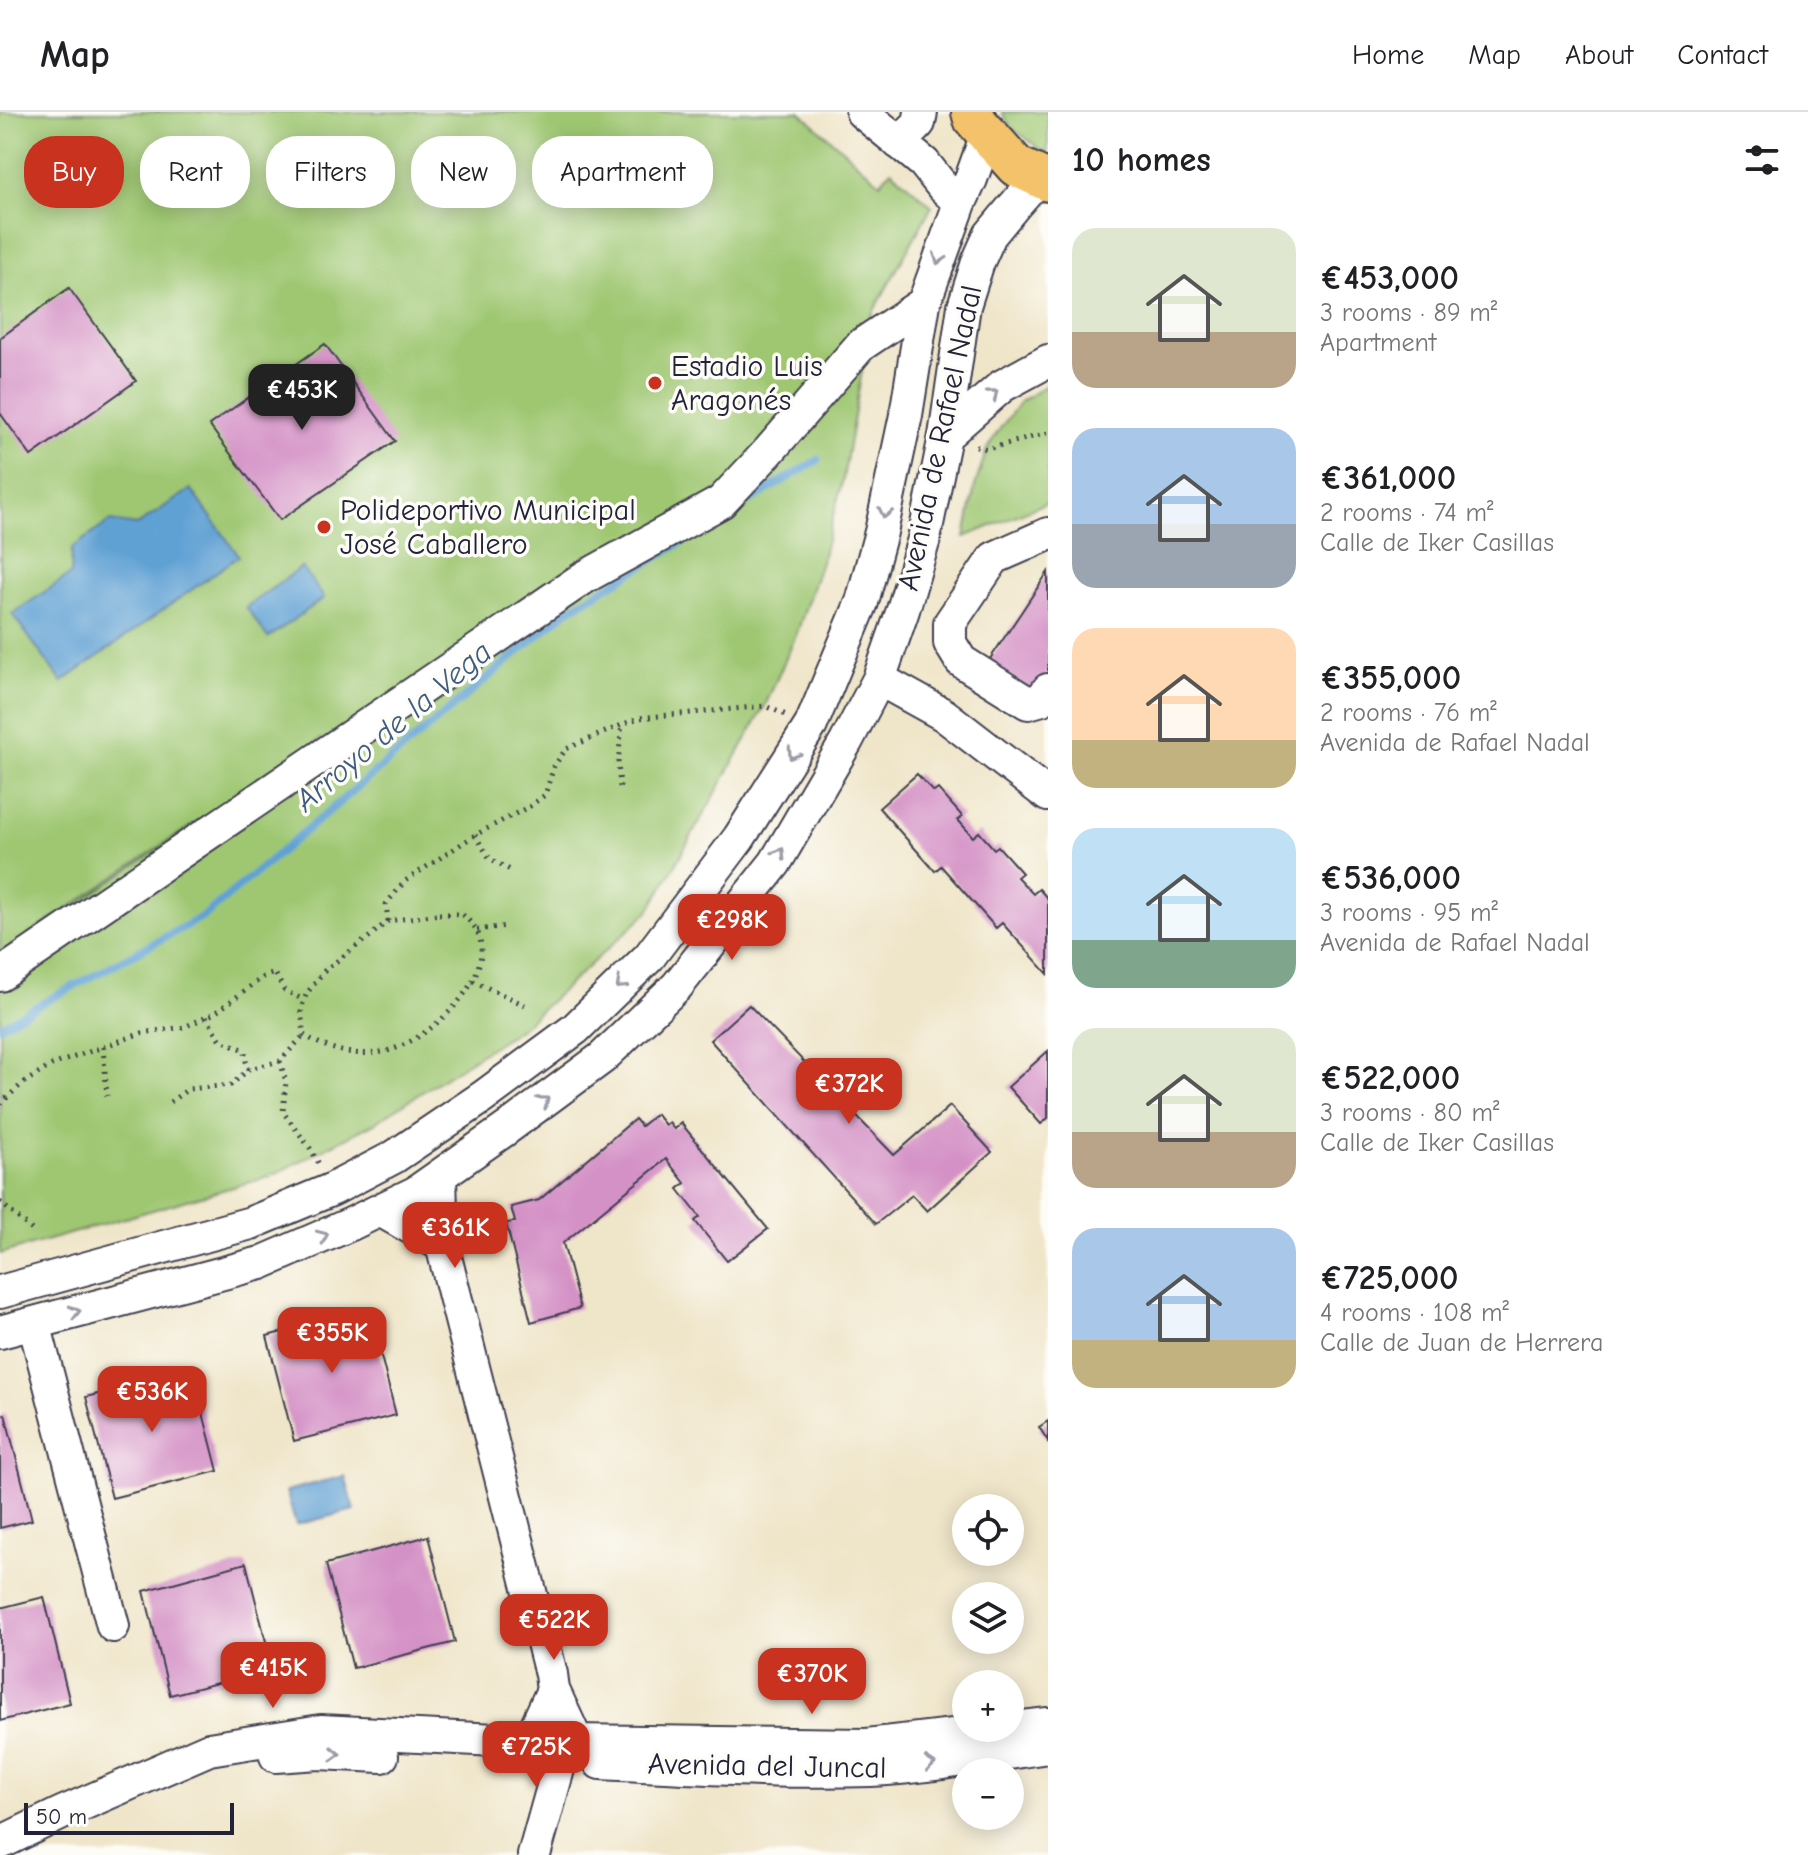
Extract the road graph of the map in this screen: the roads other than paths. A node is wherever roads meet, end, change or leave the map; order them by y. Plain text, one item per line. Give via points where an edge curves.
1 (862, 112) edge
2 (921, 112) edge
3 (979, 123) edge
4 (899, 143) junction
5 (1046, 180) edge
6 (960, 203) junction
7 (924, 303) junction
8 (1048, 361) edge
9 (945, 436) junction
10 (1048, 534) edge
11 (903, 610) junction
12 (950, 623) junction
13 (879, 679) junction
14 (1048, 690) edge
15 (1048, 795) edge
16 (0, 975) edge
17 (440, 1176) junction
18 (380, 1210) junction
19 (442, 1245) junction
20 (0, 1292) edge
21 (34, 1323) junction
22 (0, 1332) edge
23 (113, 1626) dead end
24 (553, 1690) junction
25 (1048, 1724) edge
26 (530, 1740) junction
27 (1048, 1747) edge
28 (569, 1752) junction
29 (0, 1843) edge
30 (26, 1855) edge
31 (534, 1855) edge

1 - 4 street
2 - 4 street via 919,123
3 - 5 main road via 1016,166
3 - 6 street, Avenida de Rafael Nadal via 971,179
4 - 6 street
5 - 9 street, Avenida de Rafael Nadal via 1014,206 990,235 978,262 964,306
6 -> 7 street, Avenida de Rafael Nadal
7 - 16 street via 861,345 721,502 585,577
7 -> 20 street, Avenida de Rafael Nadal via 881,532 862,602 811,725 739,838 649,957 575,1029 483,1097 394,1157 333,1189 251,1223
9 -> 8 street via 1002,386
9 - 11 street, Avenida de Rafael Nadal
10 - 12 street via 994,558
11 - 12 street
11 - 13 street, Avenida de Rafael Nadal
12 - 14 street via 950,643 961,661 1028,703 1042,699
13 - 15 street via 944,715
17 -> 13 street, Avenida de Rafael Nadal via 602,1058 677,986 775,863
17 - 18 street, Avenida de Rafael Nadal
17 - 19 street
18 - 19 street
21 -> 18 street, Avenida de Rafael Nadal via 261,1263
19 - 24 street
21 - 22 street, Avenida de Rafael Nadal
21 - 23 street
24 - 26 street
24 - 28 street
25 - 28 street via 867,1745
26 - 28 street
26 - 29 street via 321,1731 209,1749
28 -> 27 street, Avenida del Juncal via 772,1770 872,1770
30 -> 28 street, Avenida del Juncal via 192,1775 245,1759 318,1753
28 - 31 street

